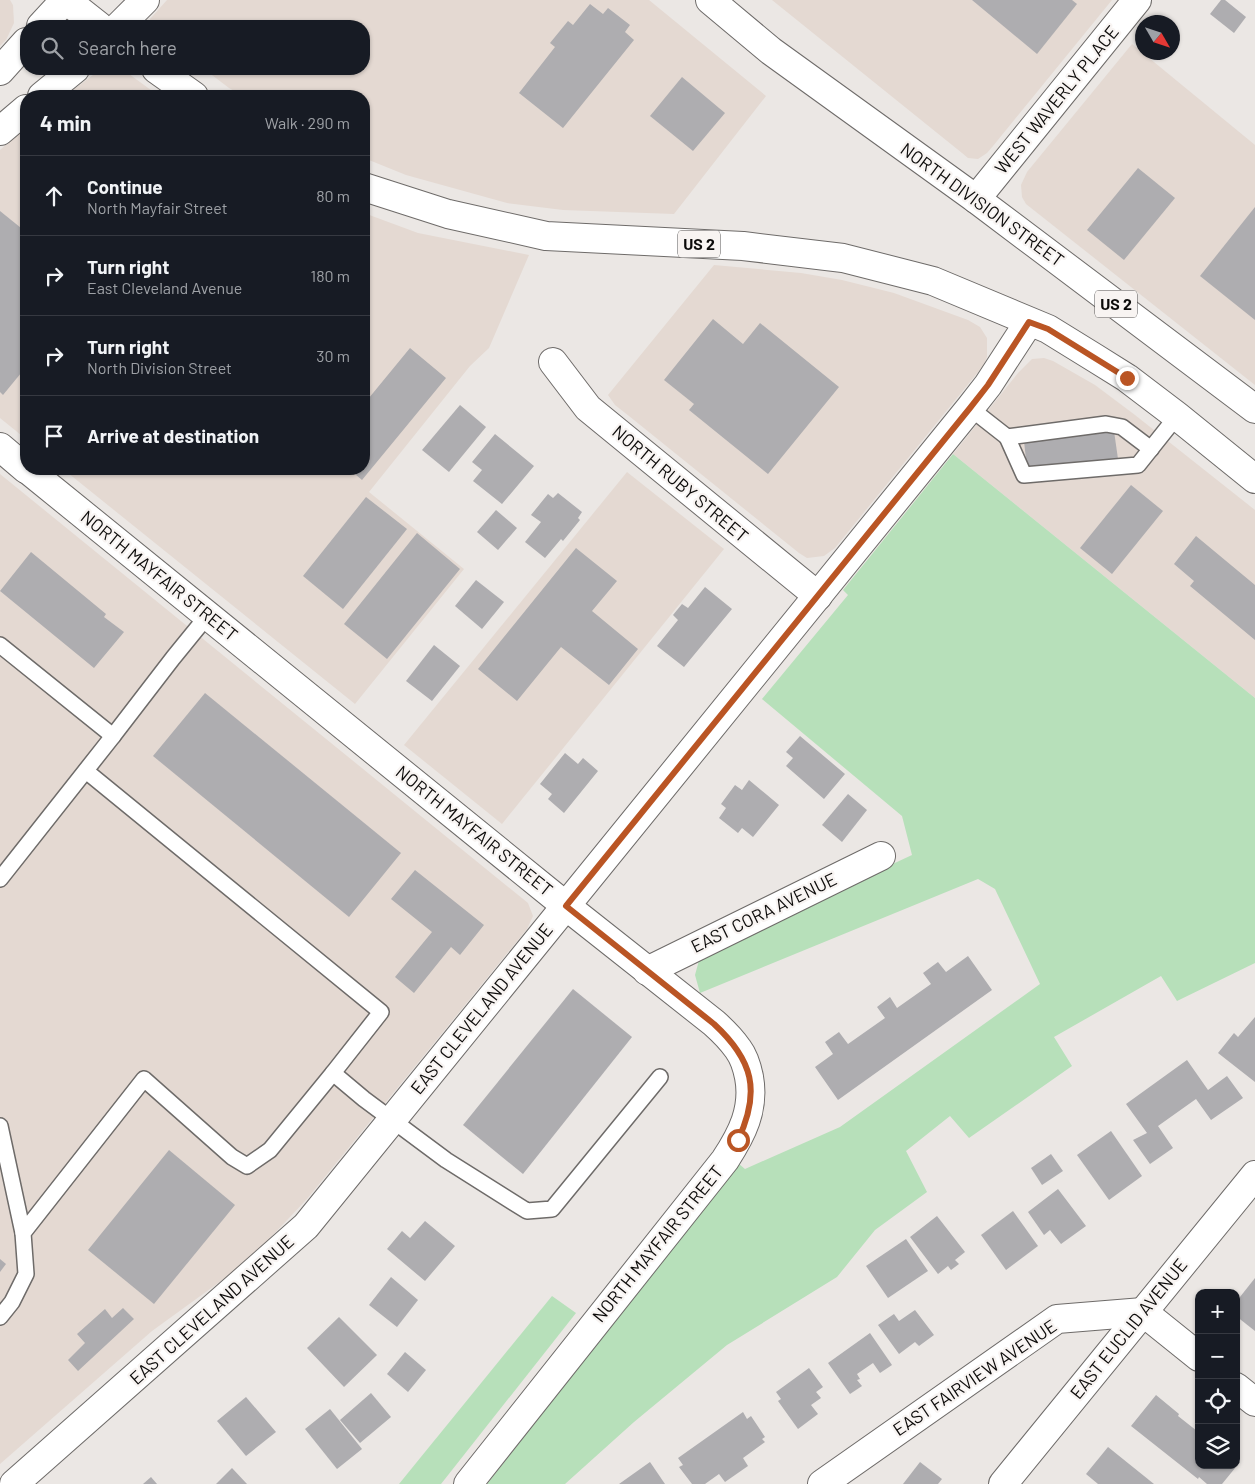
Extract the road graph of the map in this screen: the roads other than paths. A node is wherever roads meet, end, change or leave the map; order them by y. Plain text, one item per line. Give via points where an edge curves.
1 (66, 0) edge
2 (145, 0) edge
3 (710, 0) edge
4 (1137, 0) edge
5 (47, 20) edge
6 (92, 20) edge
7 (125, 20) edge
8 (20, 48) edge
9 (0, 70) edge
10 (68, 75) edge
11 (164, 75) edge
12 (49, 90) edge
13 (186, 90) edge
14 (20, 115) edge
15 (0, 132) edge
16 (370, 189) edge
17 (976, 199) junction
18 (1029, 322) junction
19 (553, 362) dead end
20 (970, 408) junction
21 (1255, 409) edge
22 (1177, 416) junction
23 (1007, 437) junction
24 (0, 447) edge
25 (1151, 449) junction
26 (20, 464) edge
27 (33, 475) edge
28 (1255, 479) edge
29 (818, 596) junction
30 (208, 616) junction
31 (0, 645) edge
32 (113, 736) junction
33 (86, 771) junction
34 (881, 856) dead end
35 (0, 879) edge
36 (566, 906) junction
37 (647, 971) junction
38 (333, 1073) junction
39 (660, 1077) dead end
40 (392, 1120) junction
41 (0, 1126) edge
42 (1255, 1174) edge
43 (23, 1233) junction
44 (1143, 1312) junction
45 (0, 1317) edge
46 (1195, 1353) edge
47 (1240, 1390) edge
48 (1255, 1402) edge
49 (14, 1484) edge
50 (468, 1484) edge
51 (822, 1484) edge
52 (1003, 1484) edge

1 - 5 street
1 - 6 street
2 - 7 street
3 - 17 street, NORTH DIVISION STREET / US 2 via 771,51
4 - 17 street, WEST WAVERLY PLACE
8 - 9 street
10 - 12 street
11 - 13 street
14 - 15 street
16 - 18 street, US 2 via 448,214 546,236 743,246 843,258 933,281
17 - 21 street, NORTH DIVISION STREET / US 2
18 - 20 street, EAST CLEVELAND AVENUE
18 - 22 street, US 2 via 1048,329 1127,378
19 - 29 street, NORTH RUBY STREET via 588,408
20 - 23 lane
20 - 29 street, EAST CLEVELAND AVENUE
22 - 25 lane
22 - 28 street, US 2
23 - 25 lane via 1106,424 1122,427
23 - 25 lane via 1024,475 1138,465
24 - 26 street, NORTH MAYFAIR STREET
27 - 30 street, NORTH MAYFAIR STREET
29 - 36 street, EAST CLEVELAND AVENUE
30 - 32 lane
30 - 36 street, NORTH MAYFAIR STREET
31 - 32 lane
32 - 33 lane
33 - 35 lane
33 - 38 lane via 381,1012
34 - 37 street, EAST CORA AVENUE
36 - 37 street, NORTH MAYFAIR STREET
36 - 40 street, EAST CLEVELAND AVENUE
37 - 50 street, NORTH MAYFAIR STREET via 714,1024 739,1050 747,1067 751,1088 745,1125 719,1167
38 - 40 lane
38 - 43 lane via 270,1150 247,1166 232,1157 144,1079
39 - 40 lane via 552,1209 527,1211 446,1160
40 - 49 street, EAST CLEVELAND AVENUE via 306,1226
41 - 43 lane
42 - 44 street, EAST EUCLID AVENUE
43 - 45 lane via 26,1274 12,1302
44 - 46 street
44 - 51 street, EAST FAIRVIEW AVENUE via 1057,1319
44 - 52 street, EAST EUCLID AVENUE
47 - 48 street

